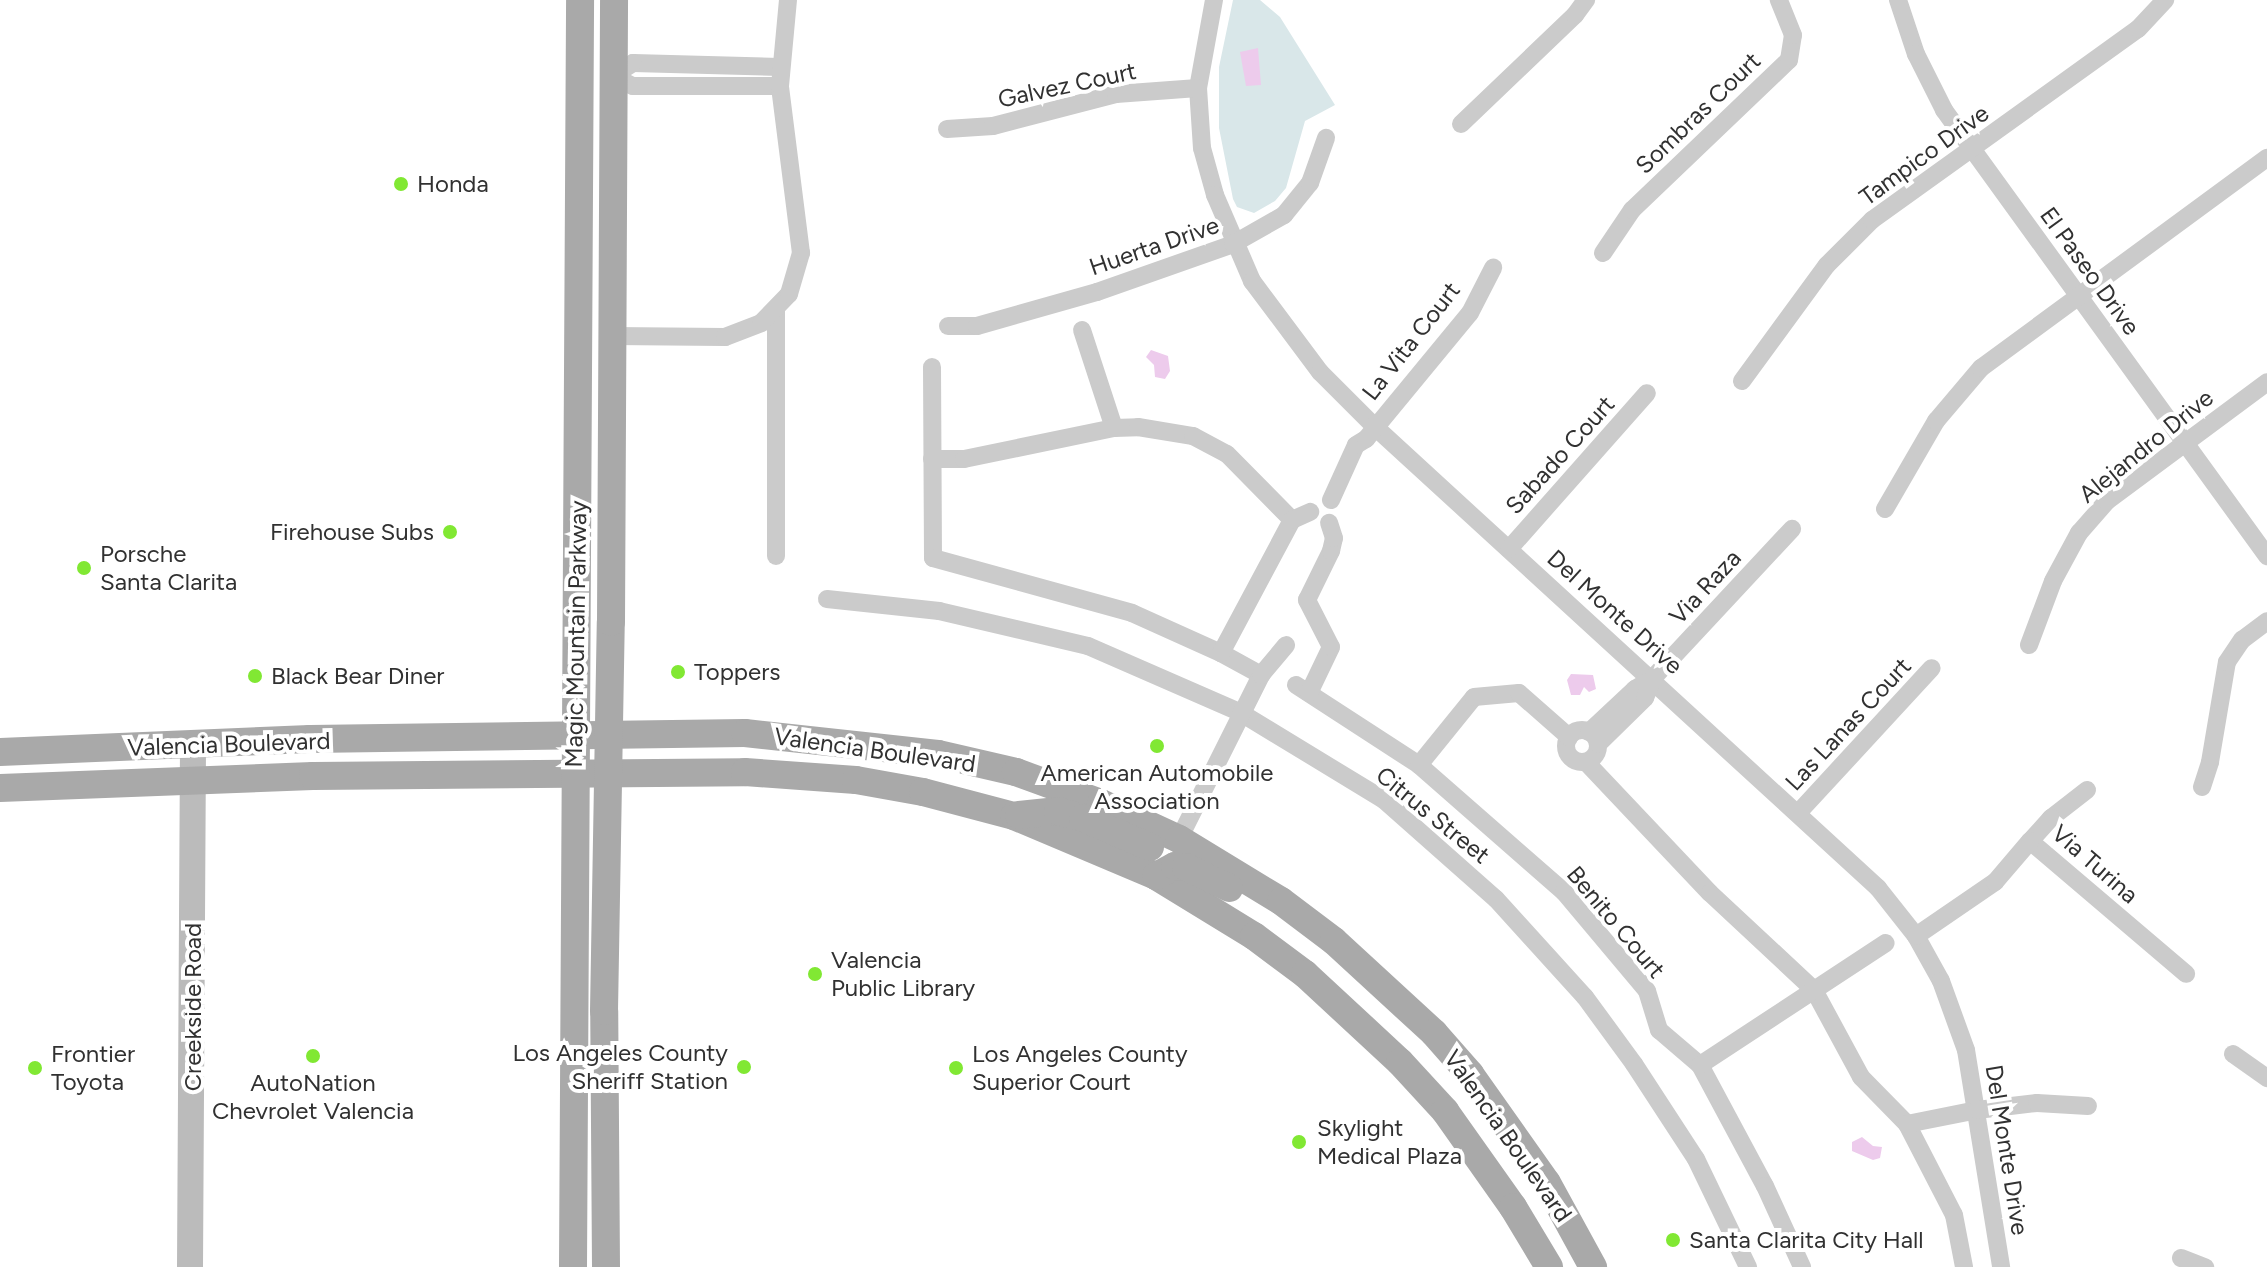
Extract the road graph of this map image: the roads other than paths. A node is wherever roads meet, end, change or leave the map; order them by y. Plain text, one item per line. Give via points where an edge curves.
1 (580, 0) edge
2 (614, 0) edge
3 (788, 0) edge
4 (1214, 0) edge
5 (1586, 0) edge
6 (1779, 0) edge
7 (1898, 0) edge
8 (2165, 0) edge
9 (779, 67) junction
10 (613, 76) junction
11 (780, 86) junction
12 (1198, 88) junction
13 (1461, 124) dead end
14 (947, 129) dead end
15 (1326, 138) dead end
16 (1973, 151) junction
17 (2267, 158) edge
18 (1233, 244) junction
19 (1603, 253) dead end
20 (1493, 268) dead end
21 (2080, 297) junction
22 (776, 311) junction
23 (948, 326) dead end
24 (1082, 330) dead end
25 (612, 336) junction
26 (932, 367) dead end
27 (1742, 381) dead end
28 (2267, 382) edge
29 (1647, 393) dead end
30 (1374, 426) junction
31 (1114, 428) junction
32 (2184, 442) junction
33 (932, 459) junction
34 (1331, 500) junction
35 (1885, 509) dead end
36 (1310, 512) junction
37 (1292, 520) junction
38 (1329, 523) junction
39 (1792, 529) dead end
40 (1509, 549) junction
41 (776, 556) dead end
42 (2267, 556) edge
43 (827, 599) dead end
44 (2267, 621) edge
45 (1286, 645) dead end
46 (2029, 645) dead end
47 (1221, 653) junction
48 (1932, 668) dead end
49 (1261, 675) junction
50 (1653, 678) junction
51 (1241, 713) junction
52 (609, 735) junction
53 (578, 737) junction
54 (1569, 737) junction
55 (1593, 738) junction
56 (193, 746) junction
57 (0, 752) edge
58 (1586, 762) junction
59 (1419, 765) junction
60 (605, 773) junction
61 (574, 775) junction
62 (193, 783) junction
63 (2202, 787) dead end
64 (0, 788) edge
65 (2087, 790) dead end
66 (1798, 813) junction
67 (1014, 816) junction
68 (1179, 839) junction
69 (2030, 841) junction
70 (1156, 876) junction
71 (1271, 894) junction
72 (1916, 936) junction
73 (1886, 943) dead end
74 (2186, 974) dead end
75 (1814, 990) junction
76 (2233, 1054) dead end
77 (1700, 1065) junction
78 (2267, 1078) edge
79 (2088, 1106) dead end
80 (1977, 1110) junction
81 (1907, 1124) junction
82 (1484, 1163) junction
83 (2181, 1258) dead end
84 (190, 1267) edge
85 (573, 1267) edge
86 (606, 1267) edge
87 (1549, 1267) edge
88 (1591, 1267) edge
89 (1748, 1267) edge
90 (1802, 1267) edge
91 (1964, 1267) edge
92 (2001, 1267) edge
93 (2205, 1267) edge

1 - 53 main road, Magic Mountain Parkway
2 - 10 main road, Magic Mountain Parkway
3 - 9 street
4 - 12 street, Del Monte Drive
5 - 13 street
6 - 19 street, Sombras Court via 1793,35 1789,60 1632,210
7 - 16 street, El Paseo Drive via 1931,87
8 - 16 street, Tampico Drive via 2138,29
9 - 10 street via 633,63
9 - 11 street
10 - 11 street via 633,86
10 - 25 main road, Magic Mountain Parkway
11 - 22 street via 801,253 797,275
12 - 14 street, Galvez Court via 1116,94 993,126
12 - 18 street, Del Monte Drive via 1202,148
15 - 18 street, Huerta Drive via 1310,183 1284,215
16 - 21 street, El Paseo Drive
16 - 27 street, Tampico Drive via 1872,220 1827,265
17 - 21 street
18 - 23 street, Huerta Drive via 1097,292 977,326
18 - 30 street, Del Monte Drive via 1280,321 1320,372
20 - 30 street, La Vita Court via 1470,313
21 - 32 street, El Paseo Drive
21 - 35 street via 1981,368 1936,421
22 - 25 street via 744,332 725,337
22 - 41 street
24 - 31 street
25 - 52 main road, Magic Mountain Parkway
26 - 33 street
28 - 32 street, Alejandro Drive
29 - 40 street, Sabado Court
30 - 34 street, La Vita Court
30 - 40 street, Del Monte Drive
31 - 33 street via 964,459
31 - 37 street via 1193,436 1227,454
32 - 42 street, El Paseo Drive
32 - 46 street, Alejandro Drive via 2107,501 2079,533 2053,581
33 - 47 street via 933,558 1132,613
34 - 36 street via 1320,498
34 - 38 street via 1337,513
36 - 37 street
36 - 38 street via 1316,523
37 - 47 street
38 - 59 street, Benito Court via 1331,551 1307,600 1331,647 1302,689
39 - 50 street, Via Raza
40 - 50 street, Del Monte Drive
43 - 51 street, Citrus Street via 939,611 1088,646
44 - 63 street via 2242,640 2227,662
45 - 49 street
47 - 49 street
48 - 66 street, Las Lanas Court
49 - 51 street
50 - 55 street, Via Raza via 1635,689
50 - 66 street, Del Monte Drive
51 - 68 street
51 - 89 street, Citrus Street via 1384,800 1496,899 1585,997 1634,1064 1696,1159
52 - 53 main road, Valencia Boulevard
52 - 60 main road, Magic Mountain Parkway
52 - 68 main road, Valencia Boulevard via 745,733 938,754 1016,772
53 - 56 main road, Valencia Boulevard via 310,739
53 - 61 main road, Magic Mountain Parkway
54 - 55 street via 1577,731
54 - 58 street via 1570,757
54 - 59 street via 1519,693 1474,697
55 - 58 street via 1593,758
56 - 57 main road, Valencia Boulevard
56 - 62 street, Creekside Road
58 - 75 street via 1710,893
59 - 77 street, Benito Court via 1564,892 1647,991 1659,1030
60 - 61 main road, Valencia Boulevard
60 - 67 main road, Valencia Boulevard via 745,772 856,780
60 - 86 main road, Magic Mountain Parkway
61 - 62 main road, Valencia Boulevard via 313,776
61 - 85 main road, Magic Mountain Parkway
62 - 64 main road, Valencia Boulevard
62 - 84 street, Creekside Road
65 - 69 street, Via Turina
66 - 72 street, Del Monte Drive via 1878,888
67 - 68 main road via 1058,811 1153,848
67 - 70 main road, Valencia Boulevard
68 - 71 main road, Valencia Boulevard
69 - 72 street via 1995,882
69 - 74 street, Via Turina
70 - 71 main road via 1175,866 1186,867 1240,895
70 - 82 main road, Valencia Boulevard via 1254,936 1315,983 1400,1062
71 - 88 main road, Valencia Boulevard via 1378,979 1470,1074 1547,1183
72 - 80 street, Del Monte Drive via 1955,1012
73 - 75 street
75 - 77 street
75 - 81 street via 1861,1077
76 - 78 street
77 - 90 street, Benito Court
79 - 80 street via 2037,1103
80 - 81 street
80 - 92 street, Del Monte Drive
81 - 91 street via 1954,1215
82 - 87 main road, Valencia Boulevard
82 - 88 main road via 1497,1156 1512,1158 1569,1251
83 - 93 street

